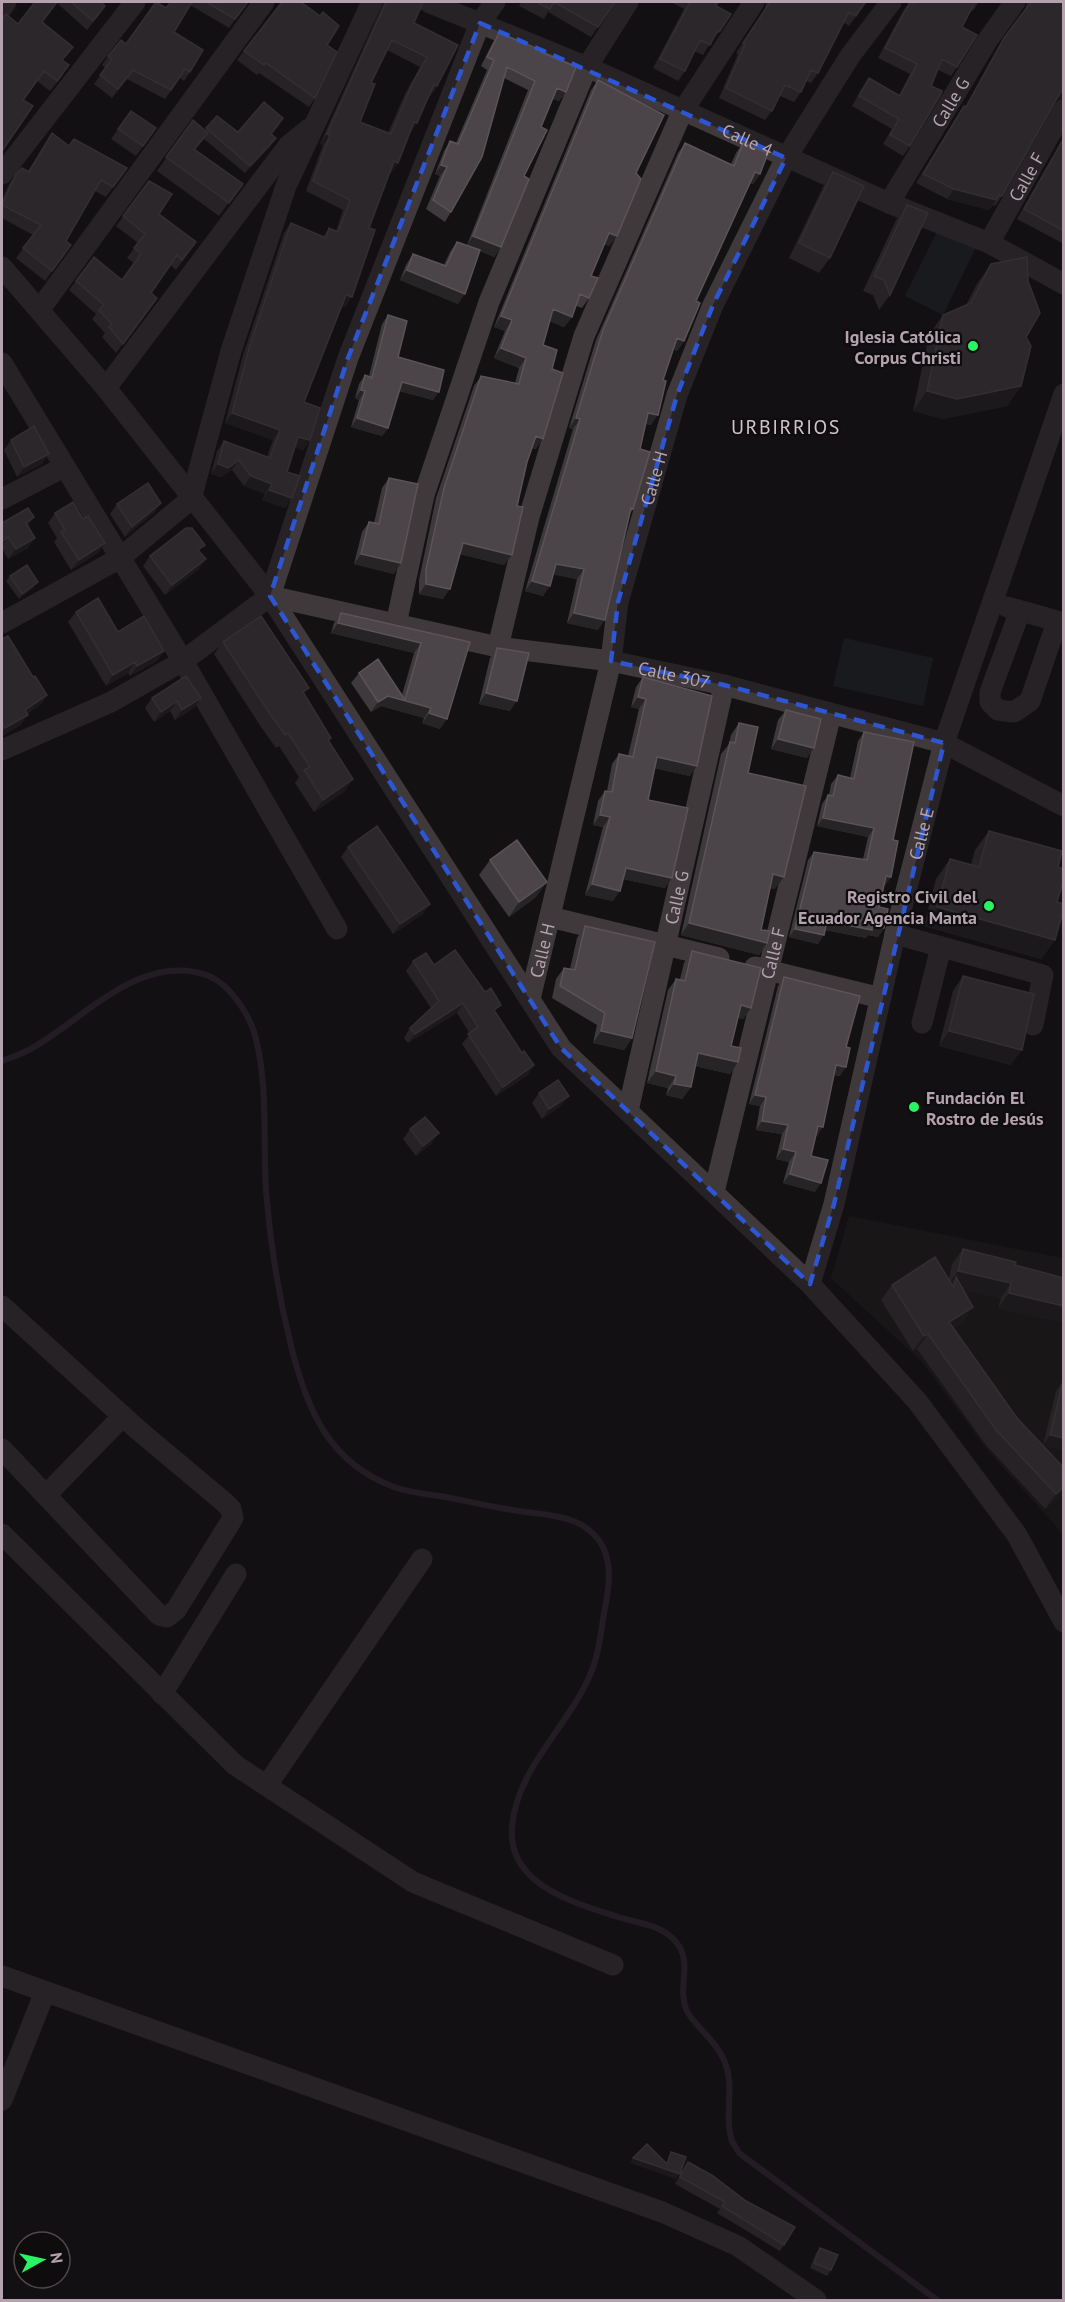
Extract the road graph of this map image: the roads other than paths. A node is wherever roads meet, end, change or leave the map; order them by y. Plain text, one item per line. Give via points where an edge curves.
1 (6, 2) edge
2 (135, 2) edge
3 (264, 2) edge
4 (372, 2) edge
5 (428, 2) edge
6 (495, 2) edge
7 (628, 2) edge
8 (754, 2) edge
9 (891, 2) edge
10 (1014, 2) edge
11 (2, 8) edge
12 (480, 23) junction
13 (587, 67) junction
14 (1064, 109) edge
15 (682, 112) junction
16 (313, 126) junction
17 (786, 158) junction
18 (2, 174) edge
19 (889, 203) junction
20 (989, 243) junction
21 (2, 267) edge
22 (1064, 284) edge
23 (40, 309) junction
24 (4, 371) edge
25 (106, 388) junction
26 (1064, 394) edge
27 (64, 467) junction
28 (2, 499) edge
29 (191, 499) junction
30 (120, 558) junction
31 (270, 596) junction
32 (993, 601) junction
33 (1020, 611) junction
34 (2, 623) edge
35 (1060, 623) edge
36 (396, 624) junction
37 (498, 647) junction
38 (183, 661) junction
39 (611, 661) junction
40 (724, 685) junction
41 (831, 714) junction
42 (944, 743) junction
43 (2, 750) edge
44 (1064, 807) edge
45 (550, 917) junction
46 (337, 929) dead end
47 (895, 934) junction
48 (665, 945) junction
49 (941, 947) junction
50 (767, 970) junction
51 (881, 998) junction
52 (530, 999) junction
53 (922, 1023) dead end
54 (1033, 1025) edge
55 (628, 1111) junction
56 (714, 1192) junction
57 (810, 1284) junction
58 (2, 1306) edge
59 (123, 1416) junction
60 (2, 1449) edge
61 (46, 1496) junction
62 (2, 1534) edge
63 (422, 1559) dead end
64 (236, 1574) dead end
65 (1064, 1622) edge
66 (162, 1694) junction
67 (267, 1785) junction
68 (613, 1965) dead end
69 (2, 1976) edge
70 (45, 1992) junction
71 (2, 2100) edge
72 (816, 2301) edge

1 - 11 street
2 - 18 street
3 - 23 street
4 - 16 street
5 - 12 street, Calle 4
6 - 12 street
7 - 13 street
8 - 15 street
9 - 17 street, Calle H via 850,56
10 - 19 street, Calle G
12 - 13 street, Calle 4
12 - 31 street via 348,358
13 - 15 street, Calle 4
13 - 36 street via 485,314 424,495
14 - 20 street, Calle F
15 - 17 street, Calle 4
15 - 37 street via 584,336 530,517
16 - 25 street via 288,146
16 - 29 street via 286,186 231,351
17 - 19 street, Calle 4
17 - 39 street, Calle H via 713,305 677,394 618,602
19 - 20 street, Calle 4
20 - 22 street, Calle 4
21 - 23 street
23 - 25 street
24 - 27 street
25 - 29 street
26 - 32 street, Calle E
27 - 28 street
27 - 30 street
29 - 30 street
29 - 31 street
30 - 34 street
30 - 38 street
31 - 36 street, Calle 307
31 - 38 street
31 - 52 street
32 - 33 street
32 - 42 street, Calle E
33 - 35 street
33 - 35 street via 990,692 990,702 998,710 1014,712 1030,701
36 - 37 street, Calle 307
37 - 39 street, Calle 307
38 - 43 street via 111,702
38 - 46 street
39 - 40 street, Calle 307
39 - 45 street, Calle H
40 - 41 street, Calle 307
40 - 48 street, Calle G
41 - 42 street, Calle 307
41 - 50 street, Calle F
42 - 44 street, Calle 307
42 - 47 street, Calle E
45 - 48 street
45 - 52 street, Calle H
47 - 49 street
47 - 51 street, Calle E
48 - 50 street
48 - 55 street, Calle G
49 - 53 street
49 - 54 street via 1043,975
50 - 51 street
50 - 56 street, Calle F
51 - 57 street, Calle E via 834,1204
52 - 55 street via 561,1048
55 - 56 street
56 - 57 street
57 - 65 street via 917,1401 1017,1535
58 - 59 street
59 - 61 street
59 - 61 street via 231,1509 233,1518 176,1610 167,1617 159,1615
60 - 61 street
62 - 66 street
63 - 67 street
64 - 66 street
66 - 67 street via 235,1766
67 - 68 street via 413,1882
69 - 70 street
70 - 71 street
70 - 72 street via 662,2212 738,2246

